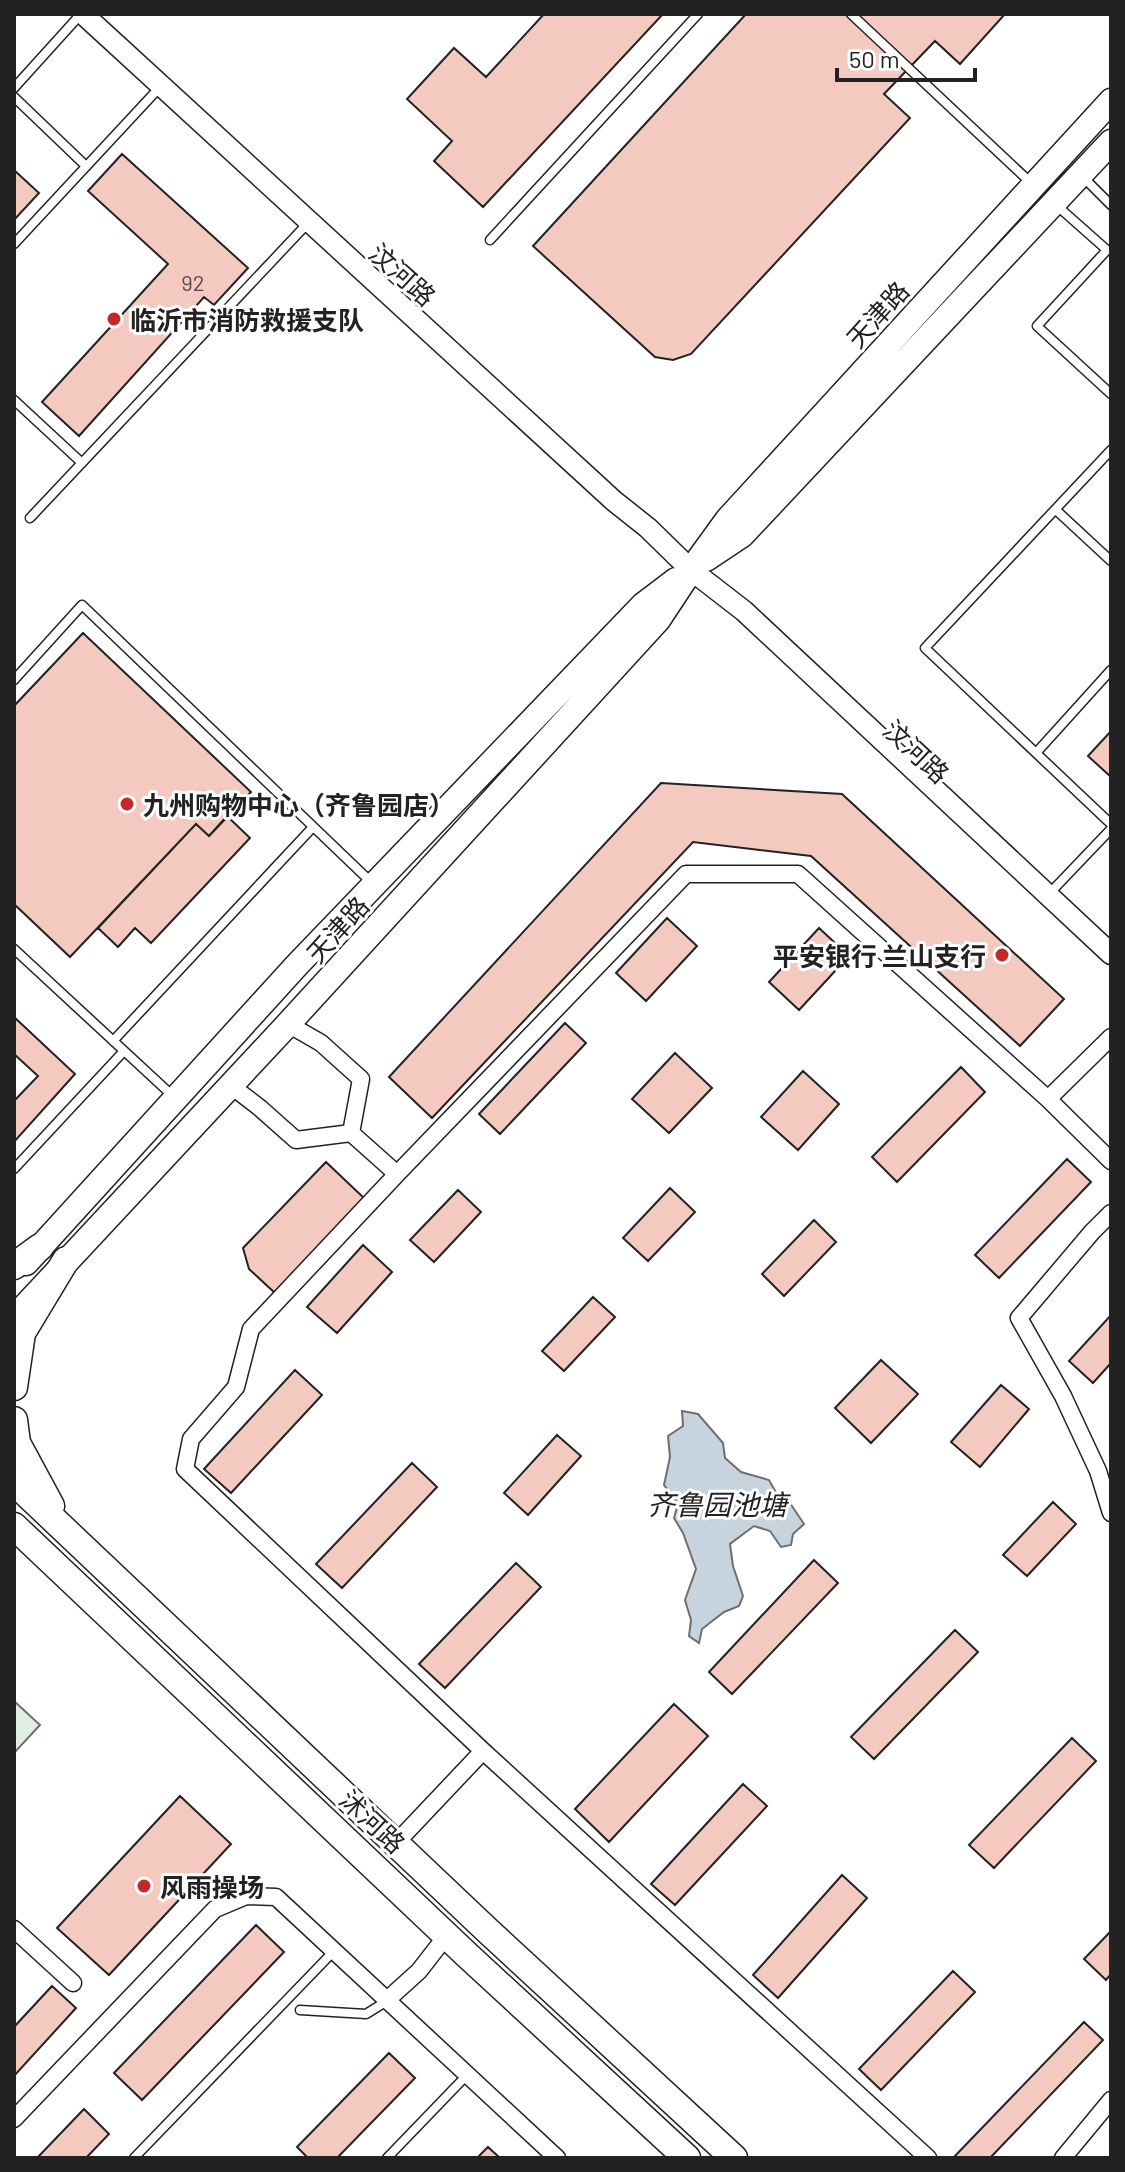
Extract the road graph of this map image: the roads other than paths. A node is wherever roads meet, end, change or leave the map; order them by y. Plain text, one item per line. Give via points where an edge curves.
1 (82, 14) edge
2 (97, 14) edge
3 (698, 14) edge
4 (851, 14) edge
5 (160, 86) junction
6 (14, 88) edge
7 (14, 97) edge
8 (1111, 101) edge
9 (1111, 142) edge
10 (86, 166) junction
11 (1081, 176) junction
12 (1033, 185) junction
13 (1055, 204) junction
14 (1111, 205) edge
15 (308, 222) junction
16 (490, 240) dead end
17 (14, 244) edge
18 (1111, 394) edge
19 (14, 400) edge
20 (1111, 450) edge
21 (82, 463) junction
22 (1056, 510) junction
23 (30, 518) dead end
24 (1111, 561) edge
25 (691, 570) junction
26 (1111, 670) edge
27 (14, 680) edge
28 (1036, 753) junction
29 (313, 827) junction
30 (1111, 827) edge
31 (373, 884) junction
32 (1048, 895) junction
33 (14, 949) edge
34 (1111, 954) edge
35 (1111, 967) edge
36 (288, 1024) junction
37 (1111, 1037) edge
38 (113, 1041) junction
39 (124, 1051) junction
40 (230, 1085) junction
41 (176, 1099) junction
42 (1048, 1099) junction
43 (351, 1133) junction
44 (1111, 1161) edge
45 (14, 1169) edge
46 (397, 1174) junction
47 (1111, 1213) edge
48 (40, 1247) junction
49 (66, 1260) junction
50 (14, 1266) edge
51 (14, 1276) edge
52 (14, 1318) edge
53 (14, 1387) edge
54 (14, 1420) edge
55 (14, 1482) edge
56 (1111, 1513) edge
57 (14, 1526) edge
58 (62, 1527) junction
59 (26, 1544) edge
60 (483, 1751) junction
61 (396, 1843) junction
62 (14, 1929) edge
63 (447, 1935) junction
64 (334, 1951) junction
65 (73, 1983) dead end
66 (387, 2000) junction
67 (300, 2010) dead end
68 (467, 2075) junction
69 (1111, 2100) edge
70 (14, 2119) edge
71 (134, 2158) edge
72 (387, 2158) edge
73 (557, 2158) edge
74 (687, 2158) edge
75 (734, 2158) edge
76 (928, 2158) edge
77 (1063, 2158) edge

1 - 5 street, 汶河路
1 - 6 lane
2 - 25 street, 汶河路 via 656,522
3 - 16 lane
4 - 12 lane
5 - 10 lane
5 - 15 street, 汶河路
7 - 10 lane
8 - 12 main road, 天津路
9 - 11 main road, 天津路
10 - 17 lane
11 - 13 main road, 天津路
11 - 14 lane
12 - 25 main road, 天津路 via 745,501
13 - 18 lane via 1107,250 1037,326
13 - 25 main road, 天津路 via 742,535
15 - 21 lane
15 - 25 street, 汶河路
19 - 21 lane
20 - 22 lane
21 - 23 lane
22 - 24 lane
22 - 28 lane via 925,648
25 - 31 main road, 天津路 via 643,605
25 - 32 street, 汶河路 via 744,611
25 - 35 street, 汶河路 via 735,621
25 - 36 main road, 天津路 via 658,620
26 - 28 lane
27 - 29 lane via 82,605
28 - 30 lane
29 - 31 lane
29 - 38 lane
30 - 32 lane
31 - 41 main road, 天津路
32 - 34 street, 汶河路
33 - 38 lane
36 - 40 main road, 天津路
36 - 43 street via 321,1043 361,1079
37 - 42 street
38 - 39 lane
39 - 41 lane
39 - 45 lane
40 - 43 street via 296,1140
40 - 49 main road, 天津路
41 - 48 main road, 天津路
42 - 44 street
42 - 46 street via 798,874 686,874
43 - 46 street
46 - 60 street via 251,1329 236,1387 191,1439 185,1469
47 - 56 street via 1019,1318 1069,1408
48 - 50 main road
48 - 51 main road, 天津路
49 - 52 main road, 天津路
49 - 53 main road via 22,1333
54 - 58 main road via 17,1443
55 - 58 main road, 沭河路
57 - 59 main road, 沭河路
58 - 61 main road, 沭河路
59 - 63 main road, 沭河路
60 - 61 street
60 - 76 street
61 - 75 main road, 沭河路
62 - 65 street
63 - 66 street
63 - 74 main road, 沭河路
64 - 66 street
64 - 70 street via 276,1897 246,1896 215,1909
64 - 71 lane
66 - 67 lane via 366,2014
66 - 68 street
68 - 72 lane
68 - 73 street
69 - 77 street

